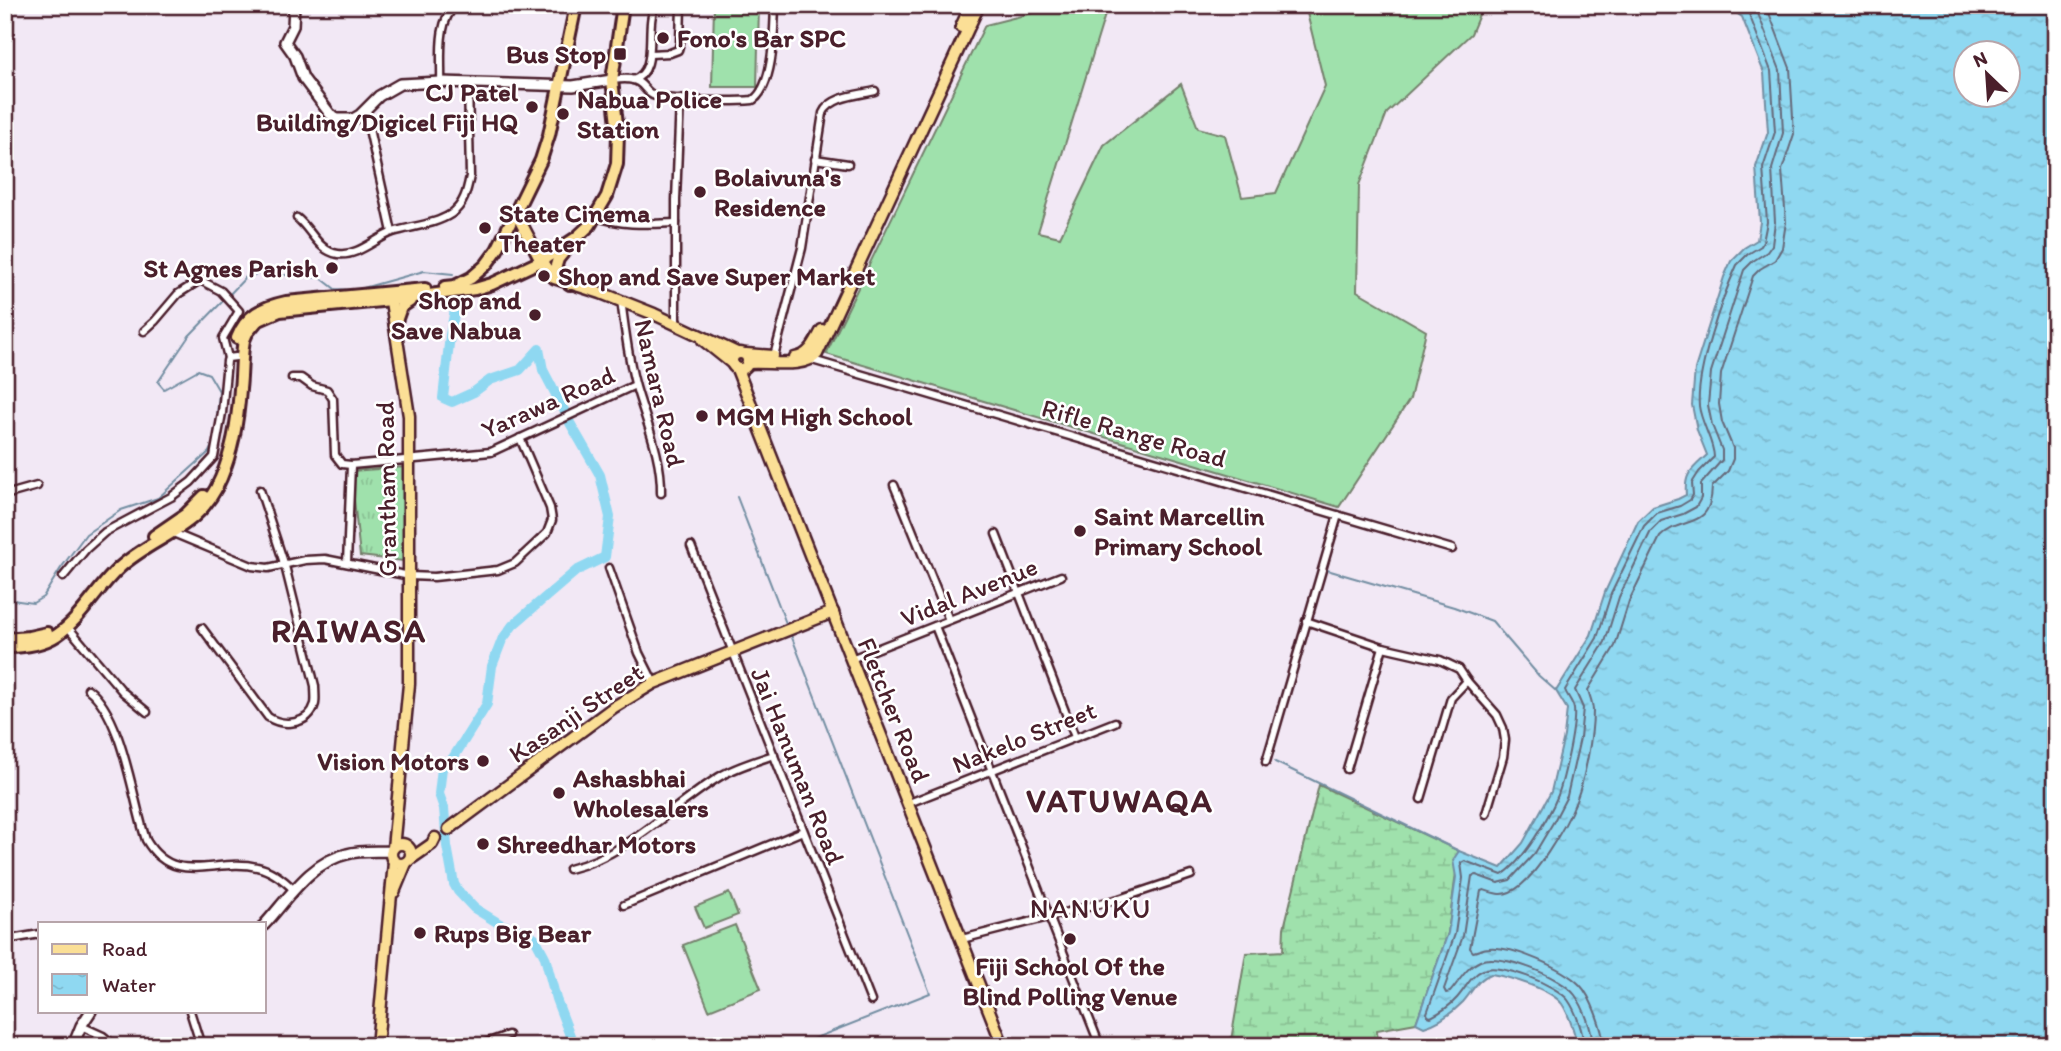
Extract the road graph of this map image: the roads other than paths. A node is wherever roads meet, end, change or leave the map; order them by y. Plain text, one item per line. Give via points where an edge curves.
1 (294, 5) edge
2 (456, 5) edge
3 (576, 5) edge
4 (623, 5) edge
5 (656, 5) edge
6 (681, 5) edge
7 (775, 5) edge
8 (971, 5) edge
9 (979, 5) edge
10 (650, 54) junction
11 (612, 80) junction
12 (633, 80) junction
13 (441, 82) junction
14 (468, 83) junction
15 (559, 86) junction
16 (875, 91) dead end
17 (680, 99) junction
18 (365, 111) junction
19 (815, 159) junction
20 (848, 164) dead end
21 (515, 211) junction
22 (595, 216) junction
23 (297, 218) dead end
24 (676, 223) junction
25 (392, 232) junction
26 (576, 238) junction
27 (541, 261) junction
28 (570, 284) junction
29 (391, 297) junction
30 (415, 298) junction
31 (621, 300) junction
32 (395, 324) junction
33 (676, 324) junction
34 (144, 331) dead end
35 (774, 356) junction
36 (232, 358) junction
37 (807, 358) junction
38 (741, 362) junction
39 (788, 363) junction
40 (292, 378) dead end
41 (635, 385) junction
42 (746, 389) junction
43 (520, 438) junction
44 (409, 459) junction
45 (351, 465) junction
46 (894, 485) dead end
47 (37, 486) dead end
48 (260, 490) dead end
49 (661, 493) dead end
50 (5, 495) edge
51 (1338, 515) junction
52 (184, 526) junction
53 (173, 533) junction
54 (996, 534) dead end
55 (187, 539) junction
56 (691, 545) dead end
57 (1452, 549) dead end
58 (347, 563) junction
59 (285, 566) junction
60 (609, 568) dead end
61 (410, 576) junction
62 (1061, 576) dead end
63 (63, 577) dead end
64 (1018, 593) junction
65 (833, 612) junction
66 (949, 620) junction
67 (1306, 621) junction
68 (67, 626) junction
69 (936, 626) junction
70 (202, 628) dead end
71 (5, 639) edge
72 (5, 647) edge
73 (1383, 647) junction
74 (732, 652) junction
75 (851, 659) junction
76 (1467, 681) junction
77 (654, 683) junction
78 (88, 689) dead end
79 (147, 712) dead end
80 (1115, 722) dead end
81 (1075, 737) junction
82 (774, 755) junction
83 (1266, 762) dead end
84 (1347, 769) dead end
85 (992, 770) junction
86 (1421, 799) dead end
87 (909, 803) junction
88 (398, 811) junction
89 (1486, 814) dead end
90 (803, 831) junction
91 (392, 855) junction
92 (408, 855) junction
93 (569, 869) dead end
94 (1191, 875) dead end
95 (294, 890) junction
96 (390, 903) junction
97 (624, 905) dead end
98 (1050, 916) junction
99 (266, 923) edge
100 (38, 934) edge
101 (962, 939) junction
102 (5, 940) edge
103 (871, 1001) dead end
104 (90, 1012) edge
105 (190, 1012) edge
106 (81, 1026) junction
107 (508, 1035) dead end
108 (73, 1046) edge
109 (115, 1046) edge
110 (201, 1046) edge
111 (377, 1046) edge
112 (478, 1046) edge
113 (1002, 1046) edge
114 (1100, 1046) edge

1 - 18 main road via 293,26 285,42 303,78 337,119
2 - 13 street via 446,16 443,30
3 - 15 highway
4 - 11 highway
5 - 10 street
6 - 10 street via 679,47 674,52
7 - 17 street via 770,65 757,98
8 - 37 main road
9 - 37 main road via 817,354
10 - 12 street via 642,76
11 - 12 street
11 - 15 main road
11 - 22 highway via 618,156 607,196
12 - 17 street via 650,94
13 - 14 main road
13 - 18 main road via 393,87
14 - 15 main road
14 - 25 street via 470,176 461,205 432,222
15 - 21 highway via 546,147
16 - 19 street via 826,107
17 - 24 street
18 - 25 street
19 - 20 street
19 - 35 street via 802,247
21 - 27 main road
21 - 29 highway via 497,250 471,278 455,286
22 - 24 street via 610,222
22 - 26 highway
23 - 25 street via 315,240 337,254 357,250
24 - 33 street
26 - 27 highway
26 - 28 highway via 555,267
27 - 28 main road via 554,278
27 - 30 highway via 475,289
28 - 31 main road
29 - 30 highway
29 - 32 main road, Grantham Road
29 - 36 highway via 286,302 258,311 240,330
29 - 52 highway via 280,311 257,321 244,340 239,405 222,476 209,500
30 - 32 highway via 401,307
31 - 33 main road
31 - 41 street, Namara Road
32 - 44 main road, Grantham Road via 409,416
33 - 38 main road via 714,341
34 - 36 street via 178,294 200,280 228,297 239,311 223,338
35 - 37 main road
35 - 38 main road
36 - 63 street via 214,457 171,496 105,532
36 - 71 highway via 233,403 221,458 196,506 117,560 57,626 41,635
37 - 39 main road
37 - 51 street, Rifle Range Road
38 - 39 main road
38 - 42 main road, Fletcher Road
39 - 42 main road via 753,369
40 - 45 street via 330,393 335,454 342,464
41 - 43 street, Yarawa Road
41 - 49 street, Namara Road via 659,462
42 - 65 main road, Fletcher Road
43 - 44 street, Yarawa Road via 491,452
43 - 61 street via 550,508 547,533 507,568
44 - 45 street, Yarawa Road
44 - 61 main road, Grantham Road
45 - 58 street
46 - 66 street
47 - 50 street
48 - 59 street
51 - 57 street, Rifle Range Road
51 - 67 street
52 - 53 highway
52 - 55 street
53 - 55 street
53 - 68 highway via 122,565
54 - 64 street
55 - 59 street via 257,567
56 - 74 street, Jai Hanuman Road
58 - 59 street via 319,559
58 - 61 street
59 - 70 street via 315,687 315,703 302,720 276,722 268,717
60 - 77 street
61 - 88 main road, Grantham Road via 409,684
62 - 64 street, Vidal Avenue
64 - 66 street, Vidal Avenue
64 - 81 street
65 - 74 main road, Kasanji Street
65 - 75 main road, Fletcher Road
66 - 69 street, Vidal Avenue
67 - 73 street
67 - 83 street
68 - 72 highway via 44,642
68 - 79 street via 123,692
69 - 75 street, Vidal Avenue
69 - 85 street
73 - 76 street via 1440,660 1459,669
73 - 84 street
74 - 77 main road, Kasanji Street
74 - 82 street, Jai Hanuman Road
75 - 87 main road, Fletcher Road
76 - 86 street via 1451,698
76 - 89 street via 1497,715 1505,740
77 - 92 main road, Kasanji Street
78 - 95 street via 112,720 143,831 158,857 187,868 260,867
80 - 81 street, Nakelo Street
81 - 85 street, Nakelo Street
82 - 90 street, Jai Hanuman Road
82 - 93 street via 721,775 630,842
85 - 87 street, Nakelo Street
85 - 98 street
87 - 101 main road, Fletcher Road
88 - 91 main road, Grantham Road
88 - 92 main road, Grantham Road
90 - 97 street
90 - 103 street, Jai Hanuman Road
91 - 92 main road via 401,864
91 - 92 main road via 400,845
91 - 95 main road via 340,855 318,867
91 - 96 main road, Grantham Road
92 - 96 main road, Grantham Road
94 - 98 street via 1119,900
95 - 99 main road
96 - 111 main road, Grantham Road
98 - 101 street
98 - 114 street
100 - 102 street
101 - 113 main road, Fletcher Road
104 - 106 main road
105 - 110 street
106 - 108 main road
106 - 109 street
107 - 112 street

